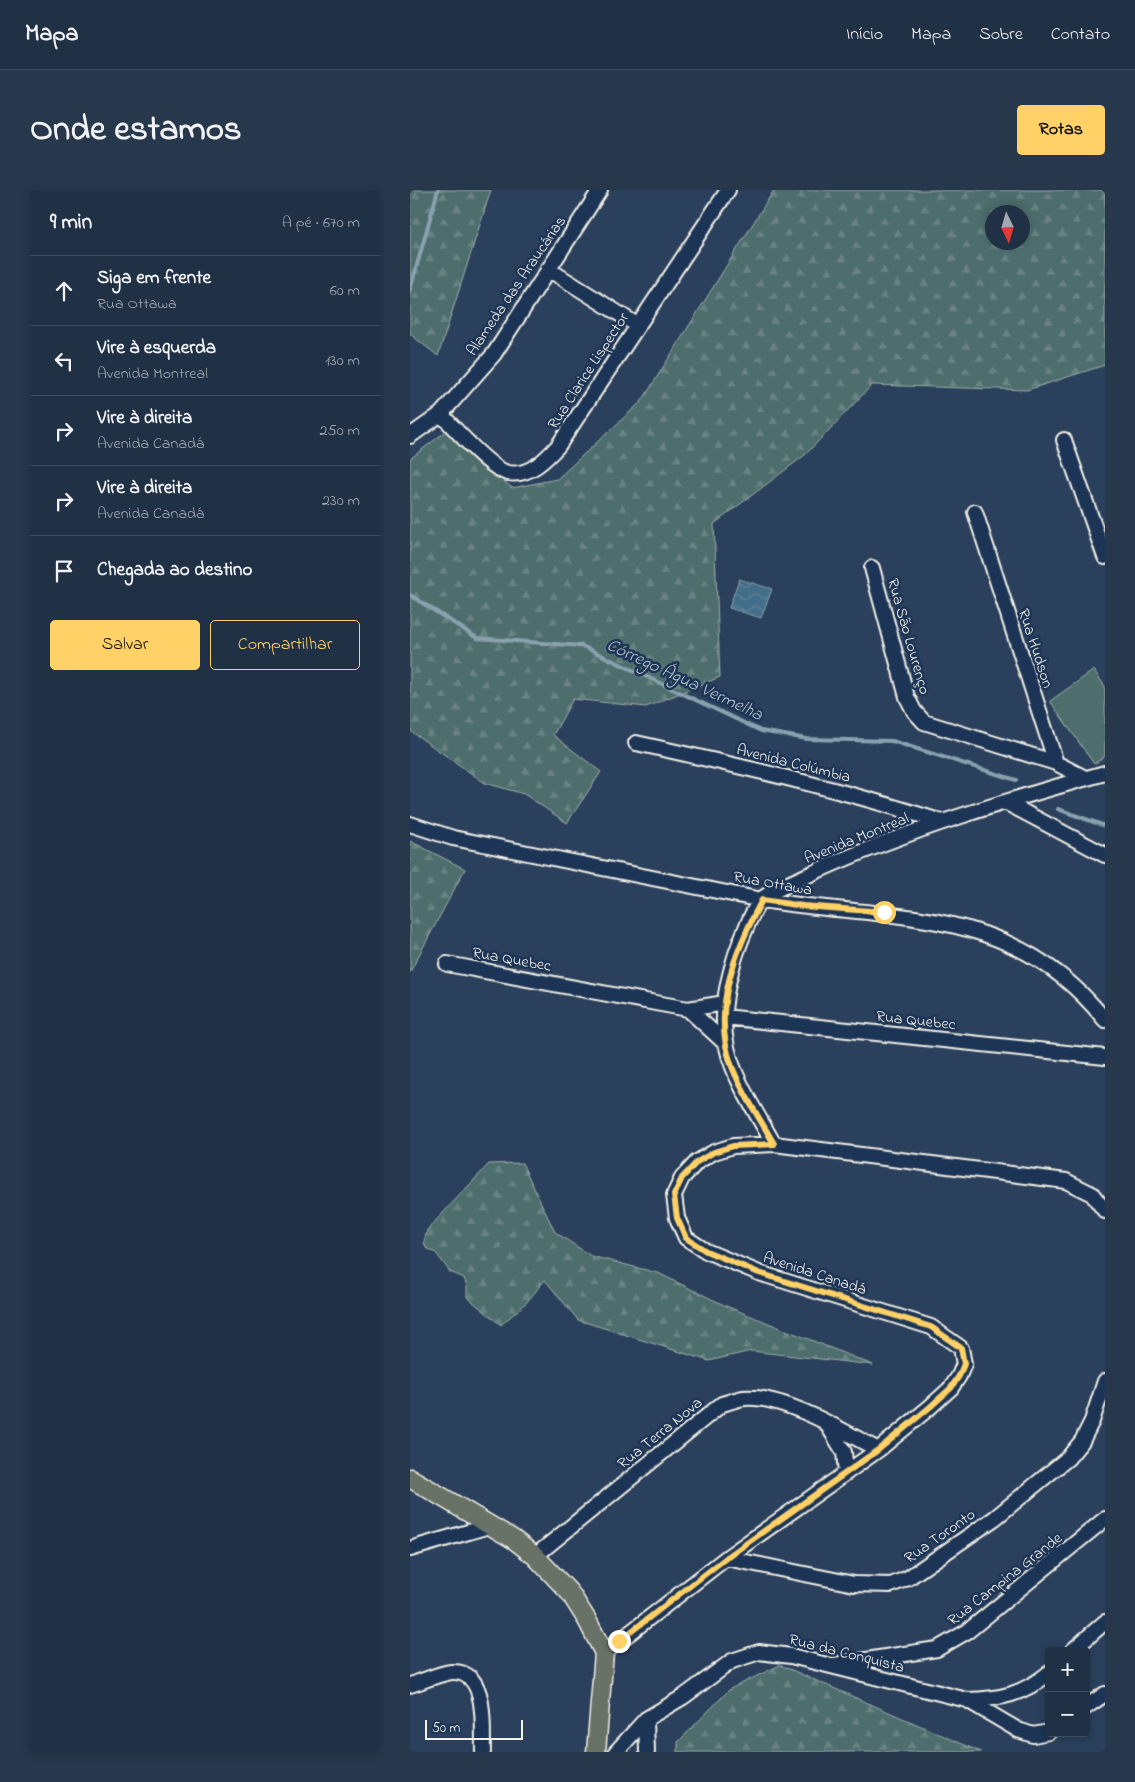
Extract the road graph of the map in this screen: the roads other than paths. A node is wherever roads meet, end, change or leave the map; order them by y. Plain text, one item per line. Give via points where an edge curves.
1 (600, 190) edge
2 (728, 190) edge
3 (548, 268) junction
4 (637, 325) junction
5 (441, 414) junction
6 (410, 436) edge
7 (1064, 440) dead end
8 (975, 512) dead end
9 (1105, 557) edge
10 (872, 568) dead end
11 (636, 743) dead end
12 (1056, 763) junction
13 (1105, 773) edge
14 (1085, 778) junction
15 (1005, 802) junction
16 (942, 822) junction
17 (410, 824) edge
18 (1105, 855) edge
19 (762, 900) junction
20 (447, 964) dead end
21 (688, 1010) junction
22 (724, 1010) junction
23 (1105, 1020) edge
24 (724, 1042) junction
25 (1105, 1057) edge
26 (774, 1144) junction
27 (1105, 1211) edge
28 (1105, 1381) edge
29 (825, 1421) junction
30 (878, 1450) junction
31 (846, 1473) junction
32 (410, 1478) edge
33 (1105, 1519) edge
34 (489, 1526) junction
35 (410, 1549) edge
36 (535, 1556) junction
37 (726, 1558) junction
38 (1105, 1622) edge
39 (1077, 1647) edge
40 (604, 1653) junction
41 (829, 1666) junction
42 (1045, 1676) edge
43 (410, 1685) edge
44 (1105, 1694) edge
45 (967, 1700) junction
46 (1090, 1704) edge
47 (646, 1720) junction
48 (1045, 1733) edge
49 (483, 1752) edge
50 (596, 1752) edge
51 (616, 1752) edge
52 (648, 1752) edge

1 - 3 street, Alameda das Araucárias
2 - 4 street, Rua Clarice Lispector
3 - 4 street
3 - 5 street, Alameda das Araucárias via 494,354
4 - 5 street, Rua Clarice Lispector via 558,446 543,462 525,472 508,473 483,457
5 - 6 street, Alameda das Araucárias
7 - 9 street
8 - 12 street, Rua Hudson
10 - 12 street, Rua São Lourenço via 907,697 924,722
11 - 16 street, Avenida Colúmbia via 789,777
12 - 14 street
13 - 14 street, Avenida Montreal
14 - 15 street, Avenida Montreal
15 - 16 street, Avenida Montreal
15 - 18 street
16 - 19 street, Avenida Montreal via 842,860
17 - 19 street, Rua Ottawa via 453,838
19 - 22 street via 741,939
19 - 23 street, Rua Ottawa via 884,912 968,927 1023,949 1053,969
20 - 21 street, Rua Quebec
21 - 22 street, Rua Quebec
21 - 24 street
22 - 24 street
22 - 25 street, Rua Quebec
24 - 26 street via 740,1085
26 - 27 street, Avenida Canadá via 1066,1181 1092,1194
26 - 30 street, Avenida Canadá via 733,1146 697,1162 682,1178 674,1195 677,1218 686,1238 706,1251 759,1273 931,1327 961,1348 964,1364 951,1388
28 - 37 street, Rua Toronto via 1092,1421 1068,1458 995,1518 908,1578 891,1585 854,1584
29 - 30 street, Rua Terra Nova
29 - 31 street via 844,1452
29 - 36 street, Rua Terra Nova via 769,1401 745,1398 722,1404
30 - 31 street, Avenida Canadá
31 - 37 street, Avenida Canadá
32 - 34 main road
33 - 41 street, Rua Campina Grande via 968,1631 937,1649
34 - 35 street
34 - 36 main road
36 - 40 main road via 570,1593
37 - 40 street, Avenida Canadá
38 - 39 street
40 - 50 main road
41 - 45 street, Rua da Conquista
41 - 47 street, Rua da Conquista via 775,1652 747,1654 717,1670
42 - 45 street via 1023,1691 994,1699
43 - 49 street via 450,1672 460,1672 473,1681 481,1695
44 - 46 street
45 - 48 street, Rua da Conquista via 1018,1730 1033,1735
47 - 51 street, Rua da Conquista
47 - 52 street

